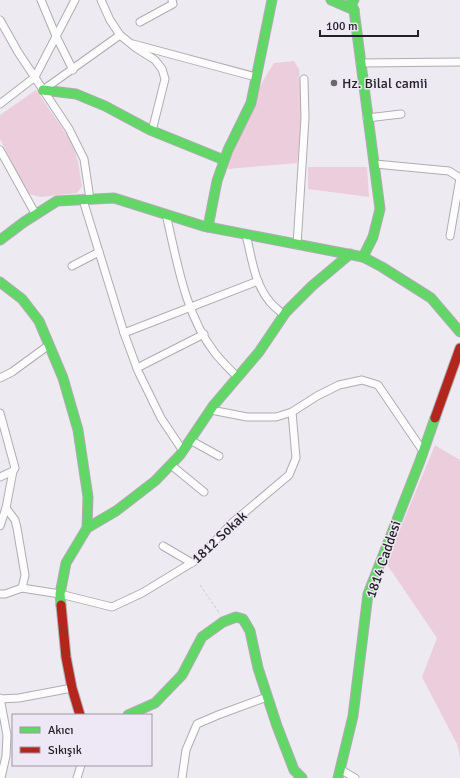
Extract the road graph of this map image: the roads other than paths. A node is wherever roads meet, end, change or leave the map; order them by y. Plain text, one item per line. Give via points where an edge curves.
1 (41, 0) edge
2 (75, 0) edge
3 (101, 0) edge
4 (172, 0) edge
5 (272, 0) edge
6 (331, 0) edge
7 (354, 0) edge
8 (354, 10) junction
9 (0, 20) edge
10 (140, 22) dead end
11 (120, 35) junction
12 (56, 36) junction
13 (129, 43) junction
14 (460, 62) edge
15 (360, 63) junction
16 (73, 70) junction
17 (256, 77) junction
18 (35, 78) junction
19 (304, 79) dead end
20 (43, 90) junction
21 (0, 104) edge
22 (401, 114) dead end
23 (367, 118) junction
24 (152, 131) junction
25 (0, 150) edge
26 (224, 160) junction
27 (375, 164) junction
28 (460, 178) edge
29 (87, 199) junction
30 (166, 214) junction
31 (36, 215) junction
32 (208, 227) junction
33 (246, 235) junction
34 (450, 236) dead end
35 (0, 240) edge
36 (297, 244) junction
37 (99, 252) junction
38 (350, 254) junction
39 (363, 257) junction
40 (72, 266) dead end
41 (258, 281) junction
42 (0, 282) edge
43 (191, 307) junction
44 (284, 315) junction
45 (460, 332) edge
46 (124, 333) junction
47 (204, 334) junction
48 (49, 344) junction
49 (460, 348) edge
50 (137, 368) junction
51 (0, 378) edge
52 (238, 378) junction
53 (211, 410) junction
54 (292, 412) junction
55 (0, 413) edge
56 (190, 440) junction
57 (183, 451) junction
58 (423, 451) junction
59 (219, 456) dead end
60 (171, 465) junction
61 (13, 472) junction
62 (0, 477) edge
63 (204, 492) dead end
64 (6, 508) junction
65 (0, 526) edge
66 (87, 528) junction
67 (163, 546) dead end
68 (192, 563) junction
69 (0, 588) edge
70 (22, 588) junction
71 (3, 594) edge
72 (60, 594) junction
73 (72, 688) junction
74 (268, 697) junction
75 (0, 699) edge
76 (80, 714) edge
77 (130, 714) edge
78 (10, 735) edge
79 (80, 766) edge
80 (339, 774) edge
81 (1, 778) edge
82 (77, 778) edge
83 (182, 778) edge
84 (302, 778) edge
85 (355, 778) edge

1 - 12 street
2 - 12 street
3 - 11 street
4 - 10 street via 173,4
5 - 17 street
6 - 8 street
7 - 8 street via 351,3
8 - 15 street
9 - 18 street
11 - 13 street
11 - 16 street
12 - 16 street
12 - 18 street
13 - 17 street
13 - 24 street via 155,60 164,73
14 - 15 street
15 - 23 street
16 - 20 street
17 - 26 street via 251,103
18 - 20 street
18 - 21 street
19 - 36 street via 305,118
20 - 24 street via 76,94
20 - 29 street via 69,129 84,159
22 - 23 street
23 - 27 street
24 - 26 street
25 - 31 street
26 - 32 street
27 - 28 street via 448,171
27 - 39 street via 380,208 373,237
28 - 34 street
29 - 30 street via 114,198
29 - 31 street via 57,201
29 - 37 street
30 - 32 street
30 - 43 street via 182,284
31 - 35 street
32 - 33 street
33 - 36 street
33 - 41 street
36 - 38 street
37 - 40 street
37 - 46 street
38 - 39 street
38 - 44 street via 312,286
39 - 45 street via 431,298
41 - 43 street
41 - 44 street via 270,302
42 - 48 street via 22,299 39,321
43 - 46 street
43 - 47 street
44 - 52 street
46 - 50 street
47 - 50 street
47 - 52 street via 215,353
48 - 51 street
48 - 66 street via 63,378 78,430 88,497
49 - 58 street, 1814 Caddesi
50 - 57 street via 161,418
52 - 53 street
53 - 54 street via 247,417 276,417
53 - 56 street
54 - 58 street via 339,385 362,380 378,385
54 - 68 street, 1812 Sokak via 296,458 289,475 232,523
55 - 61 street via 15,468
56 - 57 street
56 - 59 street
57 - 60 street
58 - 80 street, 1814 Caddesi via 368,594 353,716
60 - 63 street
60 - 66 street via 155,481 122,506
61 - 62 street
61 - 64 street
64 - 65 street
64 - 70 street via 15,520 17,528 25,575
66 - 72 street via 66,563
67 - 68 street
68 - 72 street, 1812 Sokak via 142,593 112,607
69 - 71 street
70 - 71 street
70 - 72 street, 1812 Sokak
72 - 73 street
73 - 75 street
73 - 76 street
74 - 77 street via 258,668 250,631 243,619 236,617 202,637 182,675 155,703
74 - 83 street via 197,724 186,750
74 - 84 street via 294,770
75 - 78 street
78 - 81 street
79 - 82 street
80 - 85 street

